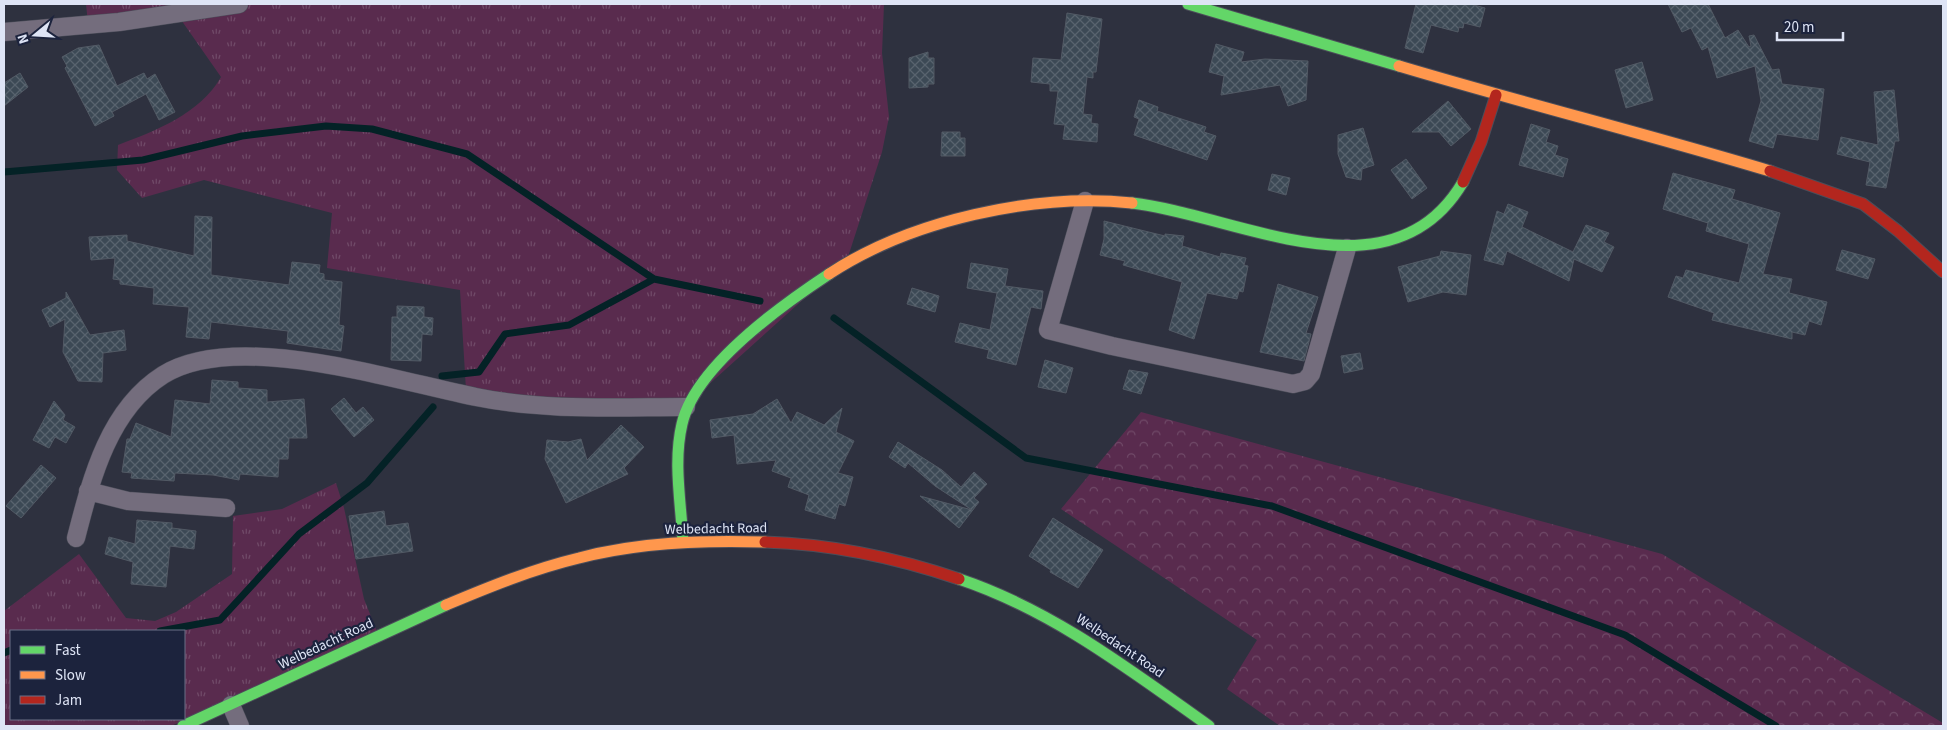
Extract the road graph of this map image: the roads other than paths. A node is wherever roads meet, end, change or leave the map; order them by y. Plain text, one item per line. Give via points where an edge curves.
1 (239, 4) edge
2 (1188, 4) edge
3 (4, 32) edge
4 (1496, 95) junction
5 (1085, 201) junction
6 (1347, 248) junction
7 (1943, 272) edge
8 (686, 407) junction
9 (88, 491) junction
10 (226, 508) dead end
11 (76, 538) dead end
12 (683, 542) junction
13 (232, 705) junction
14 (183, 726) edge
15 (240, 726) edge
16 (1209, 726) edge

1 - 3 street via 119,22
2 - 4 street
4 - 6 street via 1479,154 1450,201 1428,220 1400,236 1373,245
4 - 7 street via 1670,141 1863,204 1898,230
5 - 6 street via 1161,208 1319,246
5 - 6 street via 1048,330 1293,384 1305,381 1311,374
5 - 8 street via 1030,206 944,221 843,266 798,294 751,334 706,378
8 - 9 street via 531,405 475,397 350,368 271,359 211,358 180,366 162,376 138,398 112,434
8 - 12 street via 679,449
9 - 10 street via 128,501
9 - 11 street
12 - 13 street, Welbedacht Road via 616,550 519,576 405,624
12 - 16 street, Welbedacht Road via 832,547 876,554 958,579 1040,613 1081,636
13 - 14 street, Welbedacht Road
13 - 15 street

